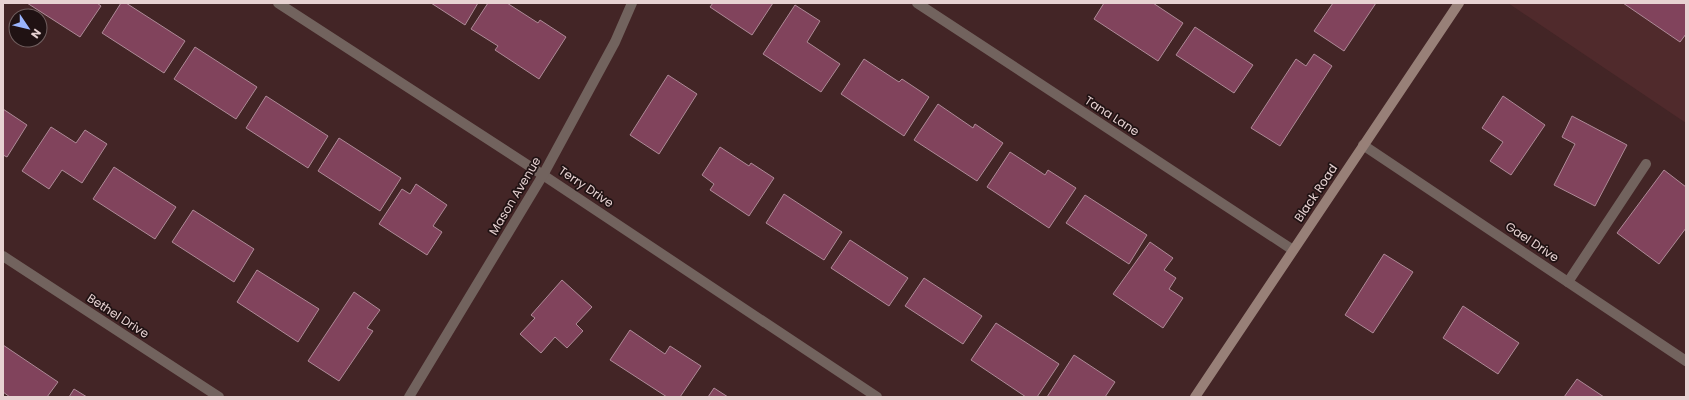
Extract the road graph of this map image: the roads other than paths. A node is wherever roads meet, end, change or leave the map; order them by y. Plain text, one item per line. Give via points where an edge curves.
1 (278, 3) edge
2 (632, 3) edge
3 (917, 3) edge
4 (1458, 3) edge
5 (1363, 145) junction
6 (1646, 164) dead end
7 (543, 175) junction
8 (1293, 250) junction
9 (3, 256) edge
10 (1568, 282) junction
11 (1686, 361) edge
12 (219, 397) edge
13 (409, 397) edge
14 (877, 397) edge
15 (1195, 397) edge

1 - 7 street, Terry Drive
2 - 7 street, Mason Avenue via 615,42
3 - 8 street, Tana Lane
4 - 5 main road, Black Road
5 - 8 main road, Black Road
5 - 10 street, Gael Drive
6 - 10 street
7 - 13 street, Mason Avenue
7 - 14 street, Terry Drive
8 - 15 main road, Black Road
9 - 12 street, Bethel Drive
10 - 11 street, Gael Drive

